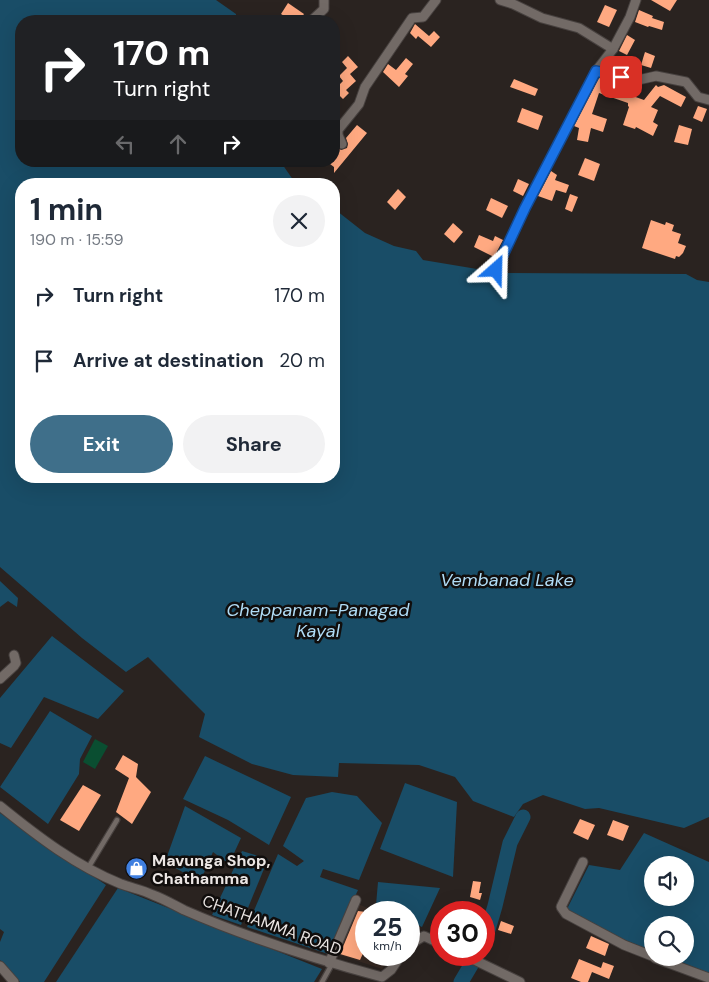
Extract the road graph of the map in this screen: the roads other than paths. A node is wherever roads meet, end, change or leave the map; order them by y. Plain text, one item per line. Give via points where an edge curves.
1 (324, 0) edge
2 (436, 0) edge
3 (500, 0) edge
4 (636, 0) edge
5 (318, 15) edge
6 (613, 49) junction
7 (596, 71) junction
8 (709, 100) edge
9 (340, 128) edge
10 (340, 140) edge
11 (342, 144) dead end
12 (496, 270) dead end
13 (14, 655) dead end
14 (0, 679) edge
15 (0, 806) edge
16 (116, 820) dead end
17 (583, 862) dead end
18 (88, 868) junction
19 (356, 900) dead end
20 (644, 953) edge
21 (330, 963) junction
22 (0, 966) edge
23 (394, 966) edge
24 (490, 966) edge
25 (678, 966) edge
26 (709, 978) edge
27 (515, 981) edge
28 (14, 982) edge
29 (322, 982) edge

1 - 5 street via 324,9
2 - 9 street via 423,17 412,18 365,87 359,104
3 - 6 street via 542,18 579,28
4 - 6 street
6 - 7 street
7 - 8 street via 638,80 656,76 686,82 698,97
7 - 12 street
10 - 11 street
13 - 14 street via 16,663
15 - 18 street, CHATHAMMA ROAD via 38,836
16 - 18 lane
17 - 20 street via 562,907 566,914
18 - 21 street, CHATHAMMA ROAD via 254,938
19 - 21 street
21 - 23 street, CHATHAMMA ROAD via 382,977
21 - 29 lane
22 - 28 street
24 - 27 street
25 - 26 street

